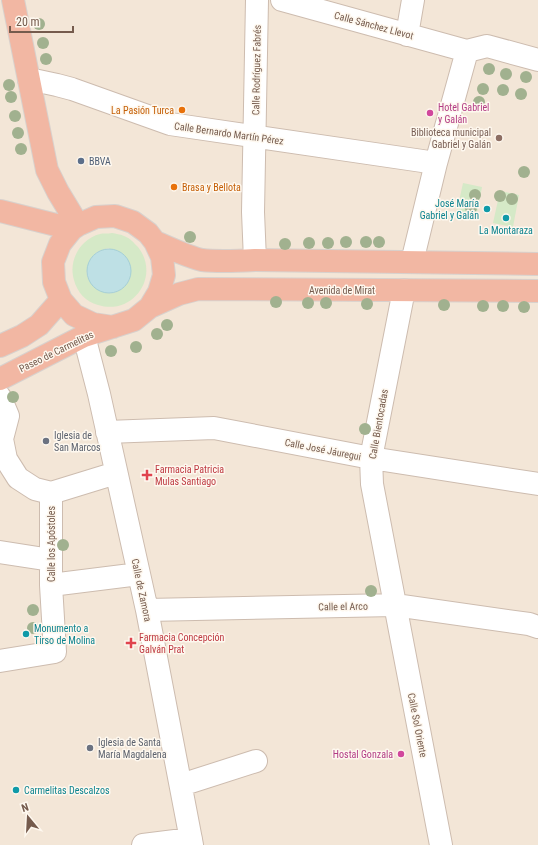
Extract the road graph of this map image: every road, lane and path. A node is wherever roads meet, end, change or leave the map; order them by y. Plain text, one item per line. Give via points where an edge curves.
1 (13, 0) edge
2 (257, 0) edge
3 (282, 0) edge
4 (413, 0) edge
5 (407, 35) junction
6 (467, 51) junction
7 (538, 60) edge
8 (29, 79) junction
9 (254, 137) junction
10 (436, 163) junction
11 (0, 211) edge
12 (75, 227) junction
13 (155, 242) junction
14 (255, 260) junction
15 (412, 262) junction
16 (538, 264) edge
17 (404, 290) junction
18 (538, 291) edge
19 (60, 300) junction
20 (150, 307) junction
21 (113, 327) junction
22 (84, 336) junction
23 (0, 346) edge
24 (0, 379) edge
25 (0, 397) edge
26 (107, 432) junction
27 (371, 458) junction
28 (116, 473) junction
29 (538, 484) edge
30 (51, 493) junction
31 (0, 552) edge
32 (51, 560) junction
33 (138, 574) junction
34 (51, 590) junction
35 (395, 605) junction
36 (147, 610) junction
37 (538, 627) edge
38 (0, 661) edge
39 (256, 761) dead end
40 (181, 785) junction
41 (191, 842) edge
42 (143, 845) edge
43 (441, 845) edge

1 - 8 highway
2 - 9 street, Calle Rodríguez Fabrés
3 - 5 street, Calle Sánchez Llevot
4 - 5 street
5 - 6 street, Calle Sánchez Llevot
6 - 7 street via 487,46
6 - 10 street
8 - 9 street, Calle Bernardo Martín Pérez via 72,89 170,124
8 - 12 highway via 47,170
9 - 10 street, Calle Bernardo Martín Pérez
9 - 14 street, Calle Rodríguez Fabrés
10 - 15 street
11 - 12 highway
12 - 13 highway via 96,217 115,216 133,222
12 - 19 highway via 60,244 53,262 54,282
13 - 14 highway via 201,260
13 - 20 highway via 162,257 164,275 159,292
14 - 15 highway
15 - 16 highway
17 - 18 highway, Avenida de Mirat
17 - 20 highway, Avenida de Mirat via 198,289
17 - 27 street, Calle Bientocadas
19 - 21 highway via 74,315 93,324
19 - 23 highway via 39,325
20 - 21 highway via 134,320
21 - 22 highway, Paseo de Carmelitas
22 - 24 highway, Paseo de Carmelitas
22 - 26 street, Calle de Zamora
25 - 30 street, Calle los Apóstoles via 8,416 2,439 6,459 18,478 35,489
26 - 27 street, Calle José Jáuregui via 214,428
26 - 28 street, Calle de Zamora
27 - 29 street, Calle José Jáuregui
27 - 35 street, Calle Bientocadas via 372,484
28 - 30 street, Calle los Apóstoles
28 - 33 street, Calle de Zamora
30 - 32 street, Calle los Apóstoles
31 - 32 street
32 - 34 street, Calle los Apóstoles
33 - 34 street
33 - 36 street, Calle de Zamora
34 - 38 street, Calle los Apóstoles via 55,652
35 - 36 street, Calle el Arco
35 - 37 street, Calle el Arco
35 - 43 street, Calle Sol Oriente
36 - 40 street, Calle de Zamora
39 - 40 street
40 - 41 street, Calle de Zamora
41 - 42 street

